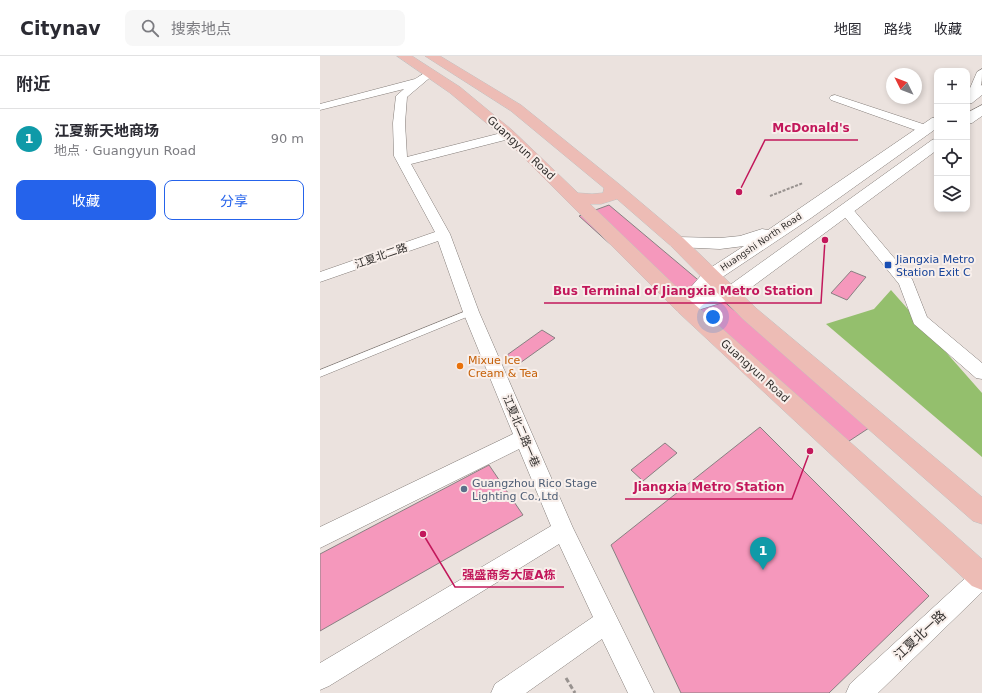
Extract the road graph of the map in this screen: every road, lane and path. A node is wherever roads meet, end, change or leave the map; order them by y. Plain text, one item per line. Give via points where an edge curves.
1 (403, 56) edge
2 (431, 56) edge
3 (982, 72) edge
4 (424, 77) junction
5 (974, 95) edge
6 (835, 98) dead end
7 (320, 107) edge
8 (982, 109) edge
9 (970, 118) edge
10 (933, 128) edge
11 (509, 135) junction
12 (934, 145) edge
13 (405, 165) junction
14 (803, 183) dead end
15 (613, 187) junction
16 (770, 196) dead end
17 (573, 197) junction
18 (846, 210) junction
19 (804, 214) junction
20 (443, 234) junction
21 (677, 242) junction
22 (711, 276) junction
23 (320, 277) edge
24 (730, 294) junction
25 (685, 308) junction
26 (471, 312) junction
27 (982, 372) edge
28 (320, 374) edge
29 (524, 437) junction
30 (982, 513) edge
31 (563, 530) junction
32 (320, 538) edge
33 (982, 577) edge
34 (606, 622) junction
35 (320, 677) edge
36 (504, 693) edge
37 (641, 693) edge
38 (859, 693) edge

1 - 4 main road, Guangyun Road
2 - 15 main road via 516,108
3 - 5 street
4 - 7 street
4 - 11 main road, Guangyun Road via 468,100
4 - 13 street, 江夏北二路一巷 via 402,96 399,123 400,156
6 - 10 street
8 - 9 street
10 - 19 street, Huangshi North Road
11 - 13 street
11 - 17 main road, Guangyun Road
12 - 18 street
13 - 20 street, 江夏北二路一巷
14 - 16 path
15 - 17 main road via 611,196 602,199 587,200
15 - 21 main road
17 - 25 main road, Guangyun Road
18 - 24 street
18 - 27 street via 906,283 920,320
19 - 21 street via 755,238 718,244
19 - 22 street, Huangshi North Road
20 - 23 street, 江夏北二路
20 - 26 street, 江夏北二路一巷
21 - 22 main road
22 - 24 main road
22 - 25 street, Huangshi North Road
24 - 25 street
24 - 30 main road
25 - 33 main road, Guangyun Road
26 - 28 lane
26 - 29 street, 江夏北二路一巷
29 - 31 street, 江夏北二路一巷
29 - 32 street
31 - 34 street, 江夏北二路一巷
31 - 35 street
33 - 38 street, 江夏北一路
34 - 36 street
34 - 37 street, 江夏北二路一巷

